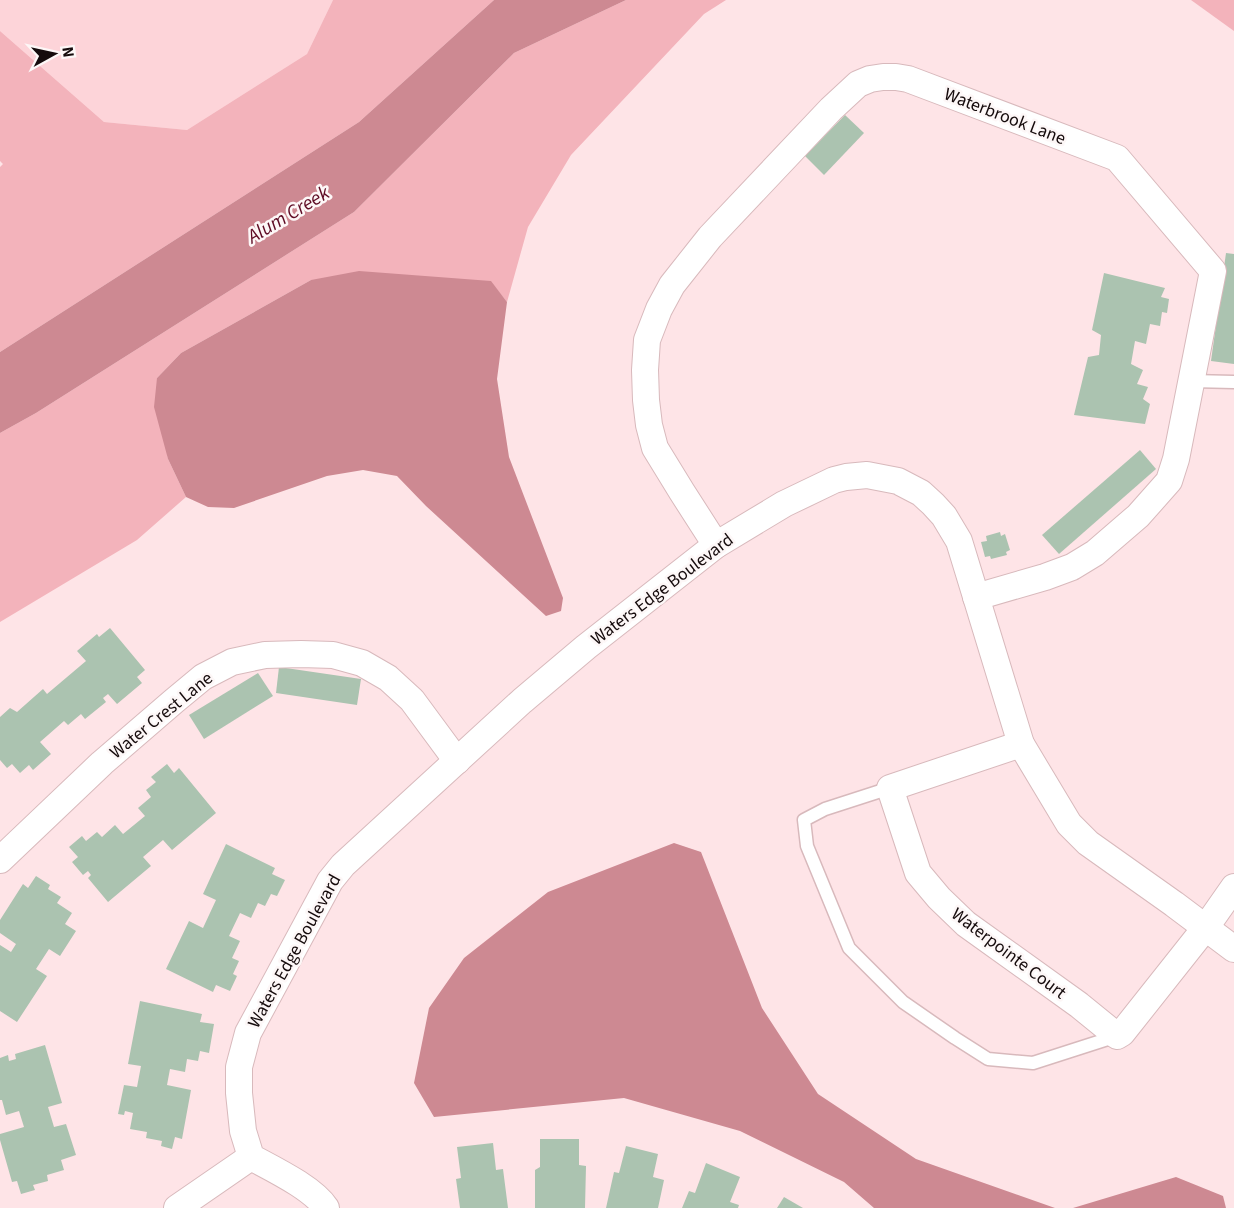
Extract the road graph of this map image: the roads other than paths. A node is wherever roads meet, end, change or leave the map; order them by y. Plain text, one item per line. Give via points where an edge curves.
1 (1191, 381) junction
2 (1234, 382) edge
3 (716, 544) junction
4 (976, 597) junction
5 (1021, 744) junction
6 (457, 761) junction
7 (890, 788) junction
8 (0, 860) edge
9 (1234, 887) edge
10 (1206, 927) junction
11 (1234, 949) edge
12 (1117, 1036) junction
13 (251, 1157) junction
14 (177, 1208) edge
15 (326, 1208) edge

1 - 2 lane
1 - 3 street, Waterbrook Lane via 1213,271 1117,158 908,79 870,79 858,84 831,109 710,237 672,285 648,340 646,400 656,447
1 - 4 street, Waterbrook Lane via 1169,481 1138,516 1072,567
3 - 4 street, Waters Edge Boulevard via 834,480 867,475 898,481 921,493 944,516 959,541
3 - 6 street, Waters Edge Boulevard via 586,647
4 - 5 street, Waters Edge Boulevard
5 - 7 street
5 - 10 street, Waters Edge Boulevard via 1069,824 1088,843
6 - 8 street, Water Crest Lane via 412,700 388,678 362,663 333,655 301,654 265,655 232,662 203,677 174,701
6 - 13 street, Waters Edge Boulevard via 330,881 248,1033 239,1067 239,1093 243,1131
7 - 12 street, Waterpointe Court via 918,873 939,898 966,924
7 - 12 lane via 804,820 807,846 849,948 903,1002 988,1059 1033,1063
9 - 10 street
10 - 11 street, Waters Edge Boulevard
10 - 12 street
13 - 14 street
13 - 15 street via 306,1189

